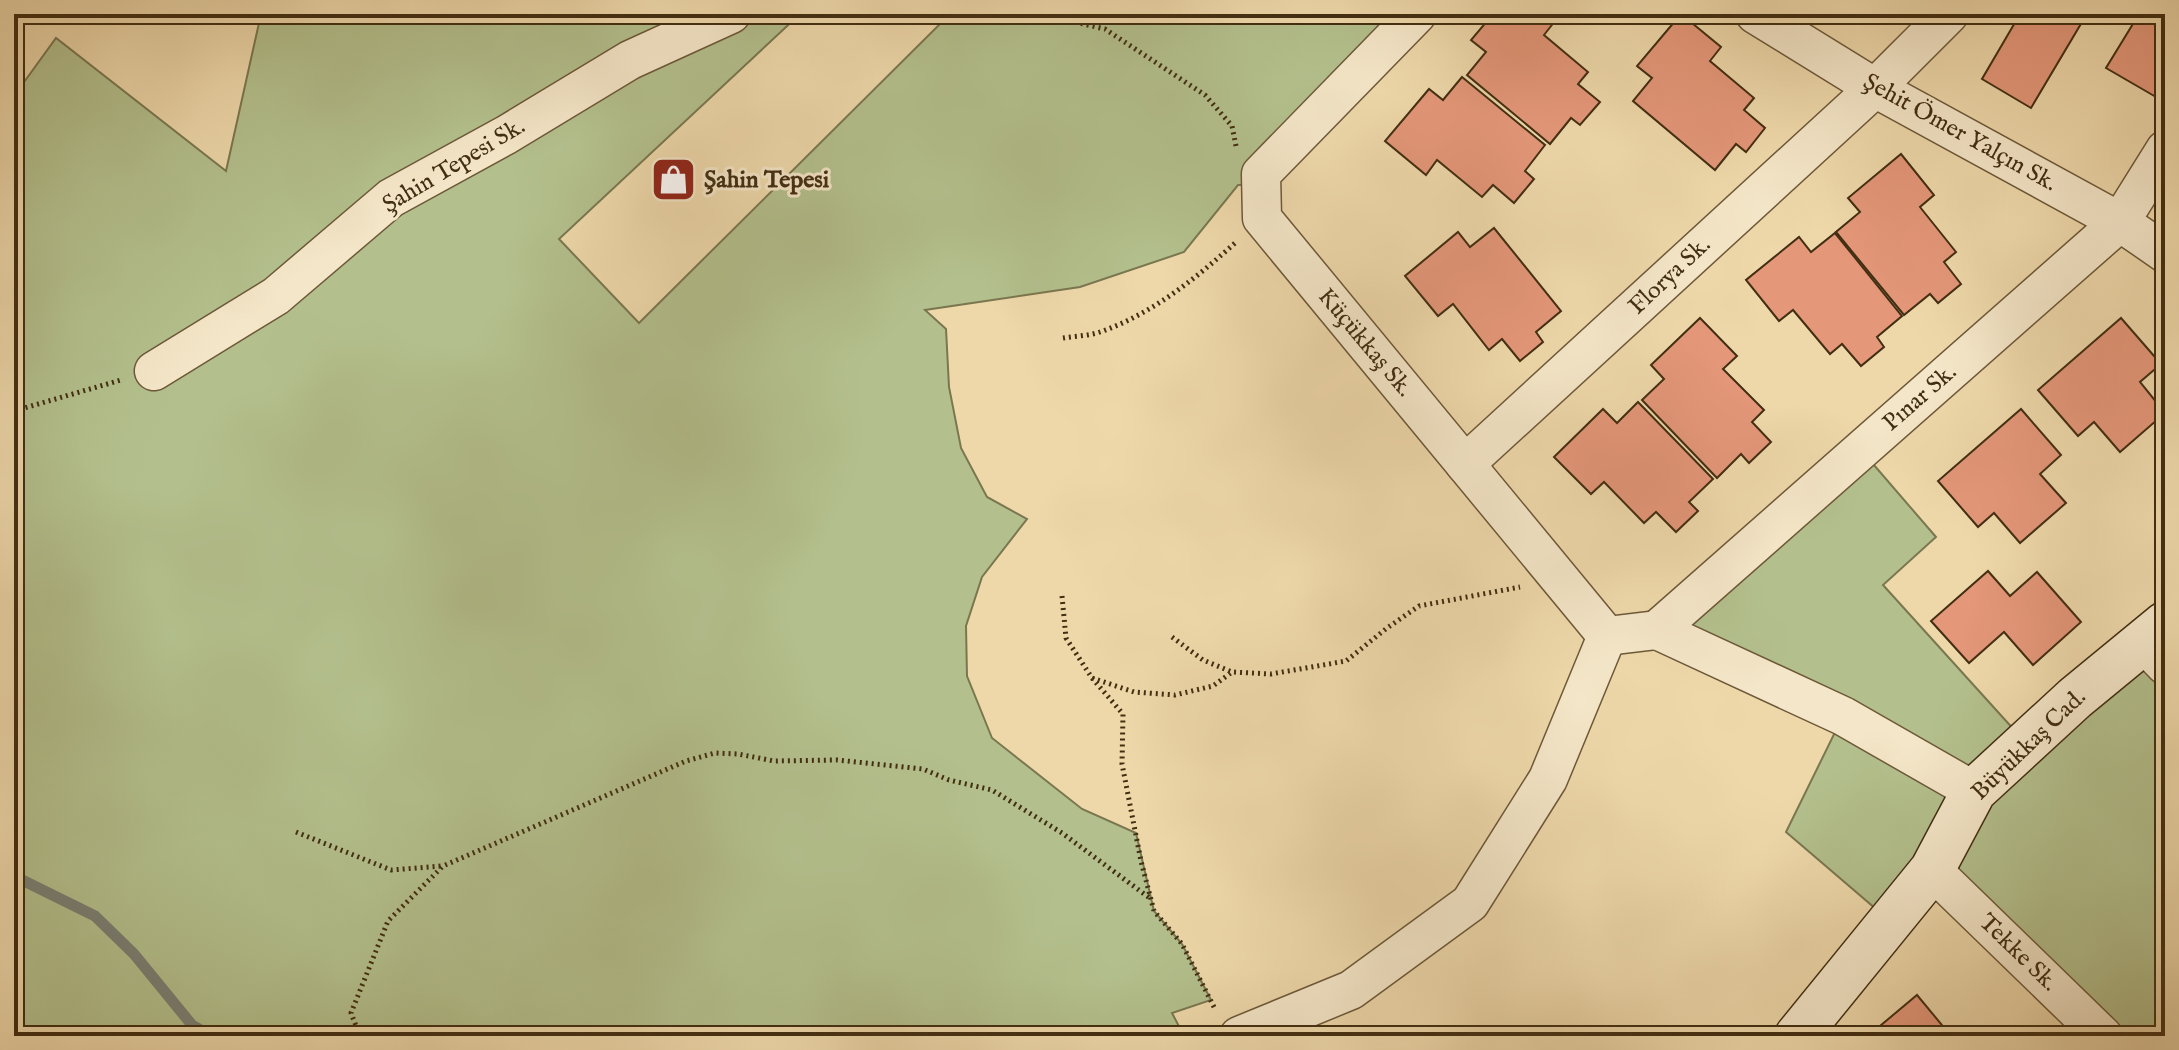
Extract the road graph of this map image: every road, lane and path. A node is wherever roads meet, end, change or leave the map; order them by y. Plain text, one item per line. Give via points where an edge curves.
1 (731, 14) edge
2 (1040, 14) edge
3 (1417, 14) edge
4 (1755, 14) edge
5 (1949, 14) edge
6 (1875, 88) junction
7 (2165, 150) edge
8 (1262, 201) junction
9 (2120, 222) junction
10 (2165, 253) edge
11 (1063, 338) dead end
12 (154, 371) joint
13 (14, 411) edge
14 (1465, 464) junction
15 (1561, 580) junction
16 (1062, 596) dead end
17 (1657, 630) junction
18 (1607, 636) junction
19 (1172, 637) dead end
20 (2158, 643) edge
21 (1232, 672) junction
22 (1092, 678) junction
23 (1974, 791) junction
24 (296, 832) dead end
25 (443, 866) junction
26 (1932, 870) junction
27 (1151, 899) junction
28 (1227, 1024) edge
29 (360, 1036) edge
30 (1797, 1036) edge
31 (2103, 1036) edge

1 - 12 street, Şahin Tepesi Sk. via 630,60 391,198 276,296
2 - 8 path via 1105,29 1205,95 1232,126 1237,148 1229,167 1238,185
3 - 8 street via 1261,174
4 - 6 street, Şehit Ömer Yalçın Sk.
5 - 6 street, Florya Sk.
6 - 9 street, Şehit Ömer Yalçın Sk.
6 - 14 street, Florya Sk.
7 - 9 street, Pınar Sk.
8 - 11 path via 1194,280 1098,333
8 - 14 street, Küçükkaş Sk.
9 - 10 street, Şehit Ömer Yalçın Sk.
9 - 17 street, Pınar Sk.
12 - 13 path
14 - 15 street, Küçükkaş Sk.
15 - 18 street, Küçükkaş Sk.
15 - 21 path via 1419,606 1346,661 1271,674
16 - 22 path via 1066,638
17 - 18 street
17 - 23 street via 1843,716
18 - 28 street via 1548,779 1470,903 1351,990
19 - 21 path via 1203,660
20 - 23 street, Büyükkaş Cad. via 2075,698
21 - 22 path via 1213,686 1175,695 1134,692
22 - 27 path via 1123,714 1122,764
23 - 26 street, Büyükkaş Cad.
24 - 25 path via 391,870
25 - 27 path via 686,761 715,753 738,754 774,761 837,760 923,769 992,790 1062,833
25 - 29 path via 388,921 351,1013
26 - 30 street, Büyükkaş Cad.
26 - 31 street, Tekke Sk.
27 - 28 path

